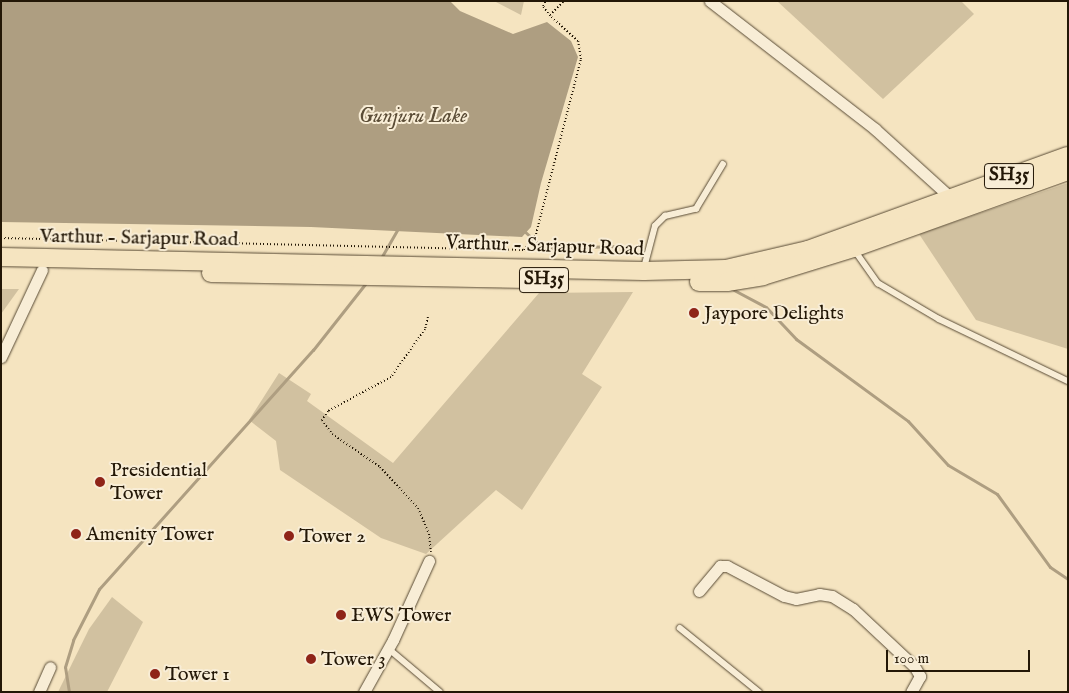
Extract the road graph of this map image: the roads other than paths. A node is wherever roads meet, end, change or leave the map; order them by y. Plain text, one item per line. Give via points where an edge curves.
1 (710, 1) edge
2 (1068, 156) edge
3 (723, 164) dead end
4 (1068, 171) edge
5 (950, 196) junction
6 (853, 248) junction
7 (1, 257) edge
8 (1, 269) edge
9 (42, 270) junction
10 (644, 271) junction
11 (1, 357) edge
12 (1068, 381) edge
13 (429, 562) road end
14 (699, 591) dead end
15 (680, 628) dead end
16 (388, 648) junction
17 (50, 667) dead end
18 (39, 692) edge
19 (364, 692) edge
20 (440, 692) edge
21 (759, 692) edge
22 (911, 692) edge

1 - 5 street via 875,129
2 - 5 main road, Varthur - Sarjapur Road / SH35
3 - 10 lane via 696,209 665,216 655,226
4 - 6 main road, Varthur - Sarjapur Road / SH35
5 - 10 main road, Varthur - Sarjapur Road / SH35 via 808,250 759,264 726,270
6 - 9 main road, Varthur - Sarjapur Road / SH35 via 763,276 727,282
6 - 12 lane via 878,283 940,319
7 - 10 main road, Varthur - Sarjapur Road / SH35
8 - 9 main road, Varthur - Sarjapur Road / SH35
9 - 11 street
13 - 16 street
14 - 22 street via 720,566 727,566 784,596 796,599 819,594 832,596 853,609 914,666 920,676
15 - 21 lane
16 - 19 street
16 - 20 lane
17 - 18 street

